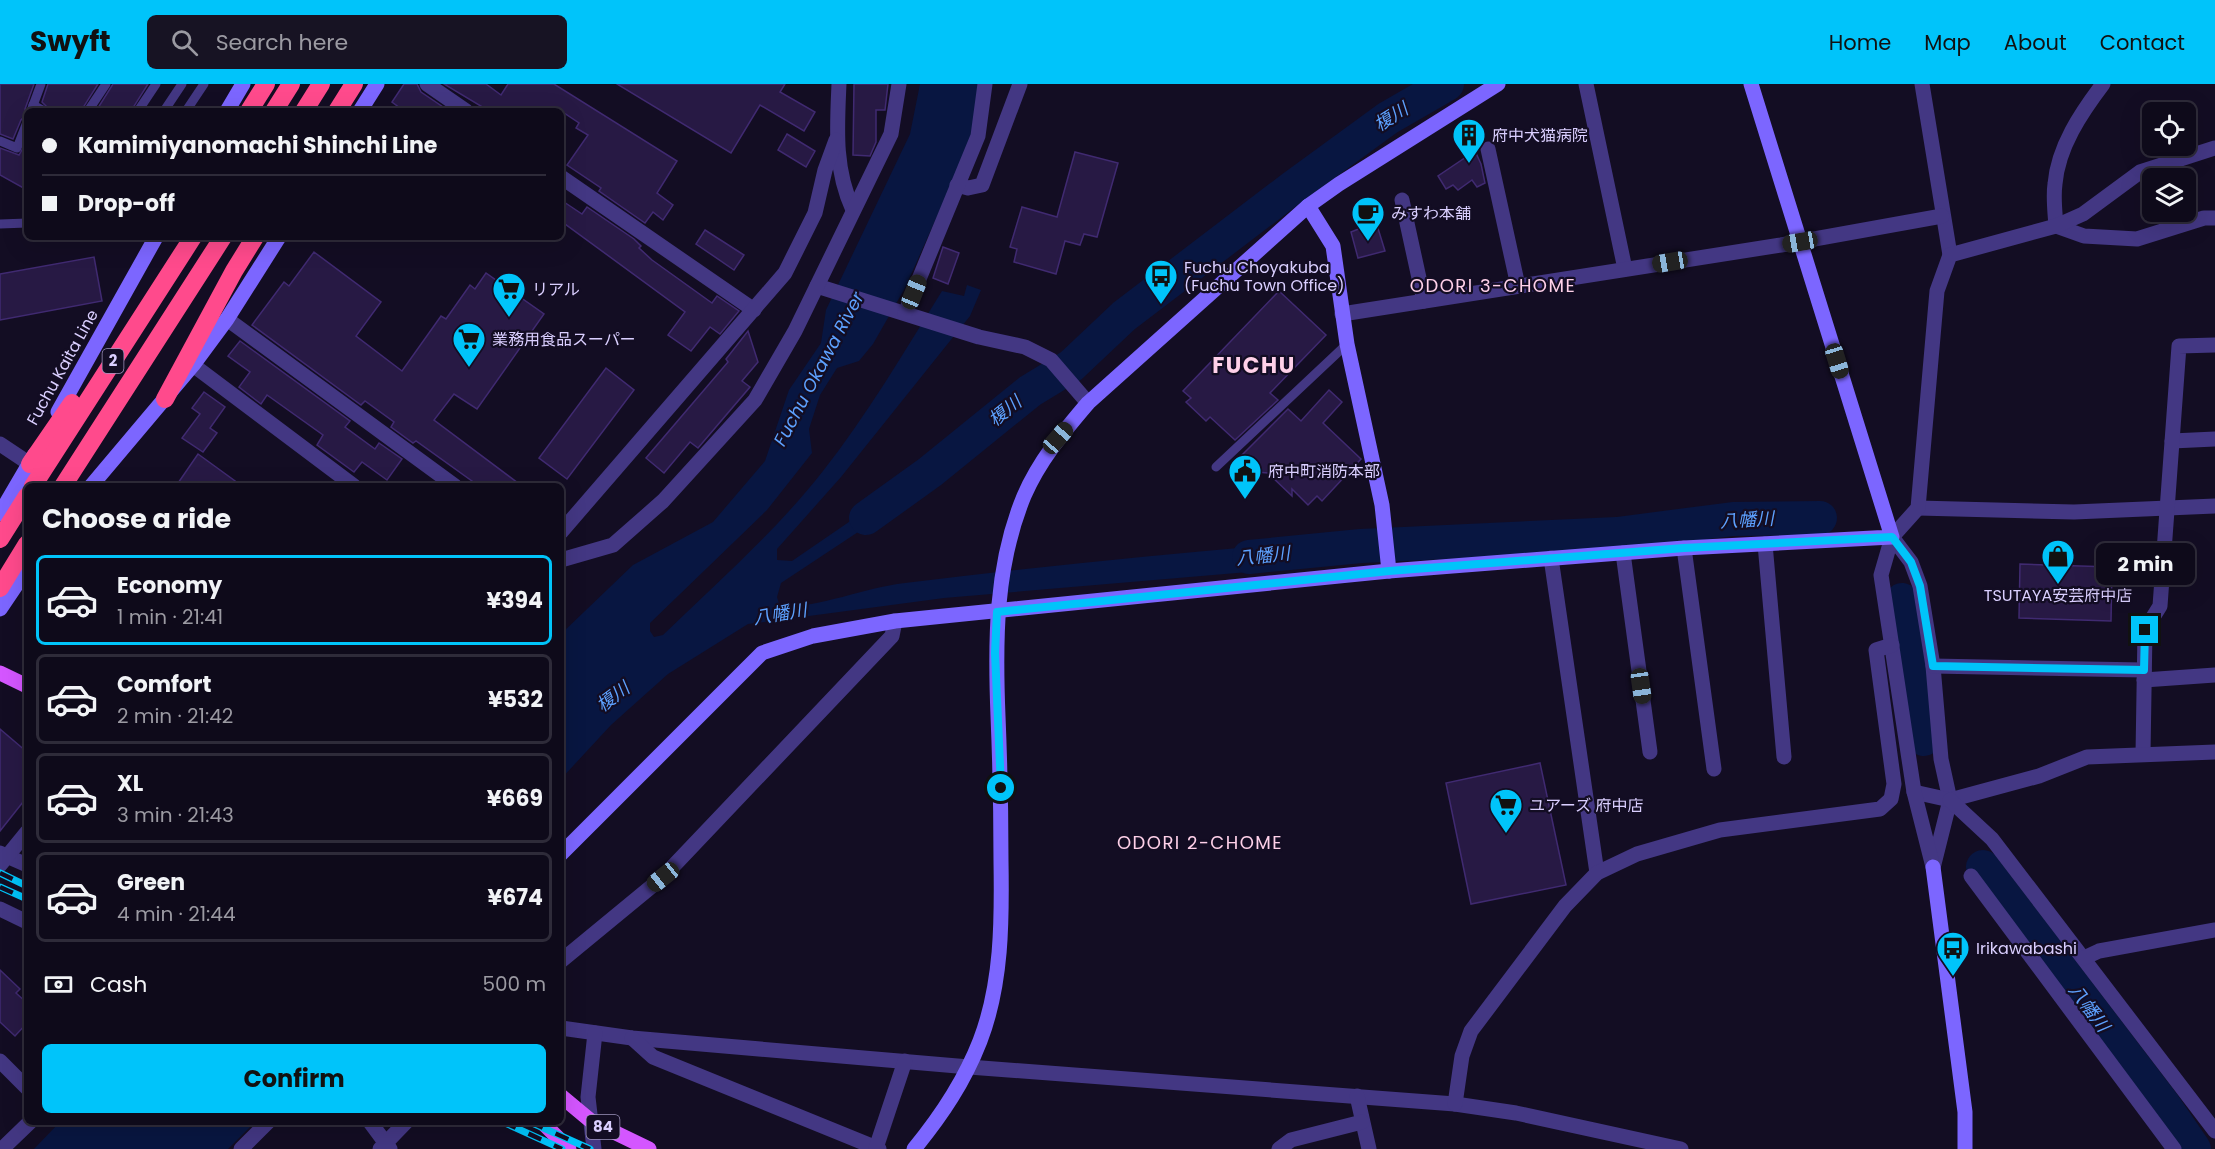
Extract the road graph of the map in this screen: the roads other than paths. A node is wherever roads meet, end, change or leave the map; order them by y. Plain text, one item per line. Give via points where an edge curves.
1 (41, 84) edge
2 (106, 84) edge
3 (156, 84) edge
4 (182, 84) edge
5 (204, 84) edge
6 (243, 84) edge
7 (266, 84) edge
8 (291, 84) edge
9 (321, 84) edge
10 (354, 84) edge
11 (377, 84) edge
12 (427, 84) edge
13 (839, 84) edge
14 (899, 84) edge
15 (985, 84) edge
16 (1020, 84) edge
17 (1498, 84) edge
18 (1586, 84) edge
19 (1751, 84) edge
20 (1922, 84) edge
21 (2103, 84) edge
22 (32, 108) edge
23 (90, 108) edge
24 (140, 108) edge
25 (166, 108) edge
26 (188, 108) edge
27 (229, 108) edge
28 (251, 108) edge
29 (276, 108) edge
30 (306, 108) edge
31 (339, 108) edge
32 (362, 108) edge
33 (462, 108) edge
34 (24, 130) edge
35 (836, 140) junction
36 (0, 141) edge
37 (2215, 148) edge
38 (1488, 149) dead end
39 (564, 179) edge
40 (957, 186) junction
41 (1402, 200) dead end
42 (1308, 206) junction
43 (853, 210) junction
44 (1942, 216) junction
45 (2215, 218) edge
46 (24, 223) edge
47 (0, 224) edge
48 (2056, 226) junction
49 (154, 240) edge
50 (176, 240) edge
51 (191, 240) edge
52 (221, 240) edge
53 (253, 240) edge
54 (277, 240) edge
55 (1800, 242) junction
56 (1950, 255) junction
57 (1625, 269) junction
58 (1518, 286) junction
59 (823, 288) junction
60 (1424, 301) junction
61 (754, 310) junction
62 (901, 312) junction
63 (1342, 314) junction
64 (227, 319) junction
65 (1347, 344) junction
66 (2215, 345) edge
67 (193, 365) junction
68 (165, 399) junction
69 (1088, 403) junction
70 (2215, 439) edge
71 (2172, 441) junction
72 (0, 444) edge
73 (30, 464) junction
74 (1216, 467) dead end
75 (35, 483) edge
76 (65, 483) edge
77 (96, 483) edge
78 (350, 483) edge
79 (451, 483) edge
80 (24, 501) edge
81 (2215, 506) edge
82 (1918, 508) junction
83 (2167, 508) junction
84 (0, 514) edge
85 (564, 529) edge
86 (1892, 537) junction
87 (0, 539) edge
88 (1765, 544) junction
89 (1684, 548) junction
90 (24, 549) edge
91 (1623, 553) junction
92 (1551, 558) junction
93 (564, 559) edge
94 (1389, 571) junction
95 (24, 573) edge
96 (0, 588) edge
97 (998, 604) junction
98 (0, 609) edge
99 (895, 621) junction
100 (1892, 645) junction
101 (1933, 666) junction
102 (0, 673) edge
103 (2144, 675) junction
104 (2215, 675) edge
105 (24, 685) edge
106 (1650, 752) dead end
107 (2215, 752) edge
108 (2143, 754) junction
109 (1784, 757) dead end
110 (1714, 769) dead end
111 (1914, 792) junction
112 (1950, 800) junction
113 (24, 835) edge
114 (564, 851) edge
115 (3, 858) edge
116 (24, 864) edge
117 (1933, 867) junction
118 (1597, 873) junction
119 (1971, 876) dead end
120 (0, 909) edge
121 (24, 921) edge
122 (2215, 930) edge
123 (2084, 958) junction
124 (564, 959) edge
125 (564, 1028) edge
126 (595, 1033) junction
127 (632, 1038) junction
128 (905, 1060) junction
129 (0, 1061) edge
130 (969, 1067) junction
131 (24, 1085) edge
132 (1357, 1096) junction
133 (564, 1098) edge
134 (1455, 1104) junction
135 (591, 1120) junction
136 (1362, 1122) junction
137 (27, 1125) edge
138 (265, 1125) edge
139 (372, 1125) edge
140 (403, 1125) edge
141 (545, 1125) edge
142 (2215, 1131) edge
143 (385, 1147) edge
144 (877, 1148) edge
145 (2, 1149) edge
146 (241, 1149) edge
147 (569, 1149) edge
148 (594, 1149) edge
149 (649, 1149) edge
150 (914, 1149) edge
151 (1279, 1149) edge
152 (1369, 1149) edge
153 (1681, 1149) edge
154 (1965, 1149) edge
155 (2174, 1149) edge

1 - 22 lane
2 - 23 lane
3 - 24 lane
4 - 25 lane
5 - 26 lane
6 - 27 street
7 - 28 highway
8 - 29 highway
9 - 30 highway
10 - 31 highway
11 - 32 street
12 - 33 street
13 - 35 street
14 - 43 street via 891,134
15 - 40 street via 978,136
16 - 40 street via 982,185
17 - 42 street
18 - 57 street
19 - 55 street
20 - 44 street
21 - 48 street via 2061,152 2055,183
34 - 36 lane via 17,148
35 - 43 street via 842,186
35 - 61 street via 815,213 785,273
37 - 48 street via 2140,172 2083,214
38 - 58 street
39 - 61 street
40 - 62 street
41 - 60 street
42 - 63 street via 1333,246
42 - 69 street
43 - 59 street
44 - 55 street
44 - 56 street
45 - 48 street via 2138,239 2084,236
46 - 47 lane
48 - 56 street
49 - 73 street, Fuchu Kaita Line
50 - 73 highway via 142,302
51 - 75 highway, 2
52 - 76 highway, 2
53 - 68 highway
54 - 64 street
55 - 57 street
55 - 86 street
56 - 82 street via 1937,291
57 - 58 street
58 - 60 street
59 - 62 street
59 - 93 street via 755,400 663,501 613,545
60 - 63 street
61 - 85 street
62 - 69 street via 1025,347 1051,360
63 - 65 street
64 - 67 street
64 - 79 street
65 - 74 lane
65 - 94 street via 1382,505
66 - 71 street via 2178,346
67 - 68 street
67 - 78 street
68 - 77 street
69 - 97 street via 1058,438 1024,495 1010,537
70 - 71 street
71 - 83 street
72 - 73 street
73 - 84 street, Fuchu Kaita Line
80 - 87 highway
81 - 83 street
82 - 83 street via 2074,512
82 - 86 street
83 - 103 street via 2160,606 2145,630
86 - 88 street
86 - 100 street via 1881,575
86 - 101 street via 1911,562 1920,586
88 - 89 street
88 - 109 street
89 - 91 street
89 - 110 street
90 - 96 highway
91 - 92 street
91 - 106 street
92 - 94 street
92 - 118 street
94 - 97 street
95 - 98 street
97 - 99 street
97 - 130 street via 1002,930 993,994
99 - 114 street via 813,636 762,653
99 - 124 street via 892,636 663,877
100 - 111 street
100 - 118 street via 1876,650 1894,784 1891,800 1880,808 1720,830 1637,854
101 - 103 street
101 - 112 street via 1941,759
102 - 105 main road
103 - 104 street
103 - 108 street
107 - 108 street
108 - 112 street via 2087,757 2039,776
111 - 112 street
111 - 117 street
112 - 117 street
112 - 123 street via 1992,838
113 - 115 street
115 - 116 street
117 - 154 street via 1965,1112
118 - 134 street via 1565,906 1471,1031 1462,1056
119 - 155 street
120 - 121 street
122 - 123 street via 2099,951
123 - 142 street
125 - 126 street
126 - 127 street
126 - 135 street via 588,1097
127 - 128 street
127 - 144 street via 653,1057
128 - 130 street
128 - 144 street
129 - 131 street
130 - 132 street
130 - 150 street via 944,1112
132 - 134 street
132 - 136 street
133 - 135 main road, 84
134 - 153 street via 1516,1113
135 - 148 street
135 - 149 main road, 84
136 - 151 street via 1291,1140
136 - 152 street
137 - 145 street
138 - 146 street
139 - 143 street
140 - 143 street
141 - 147 main road, 84

